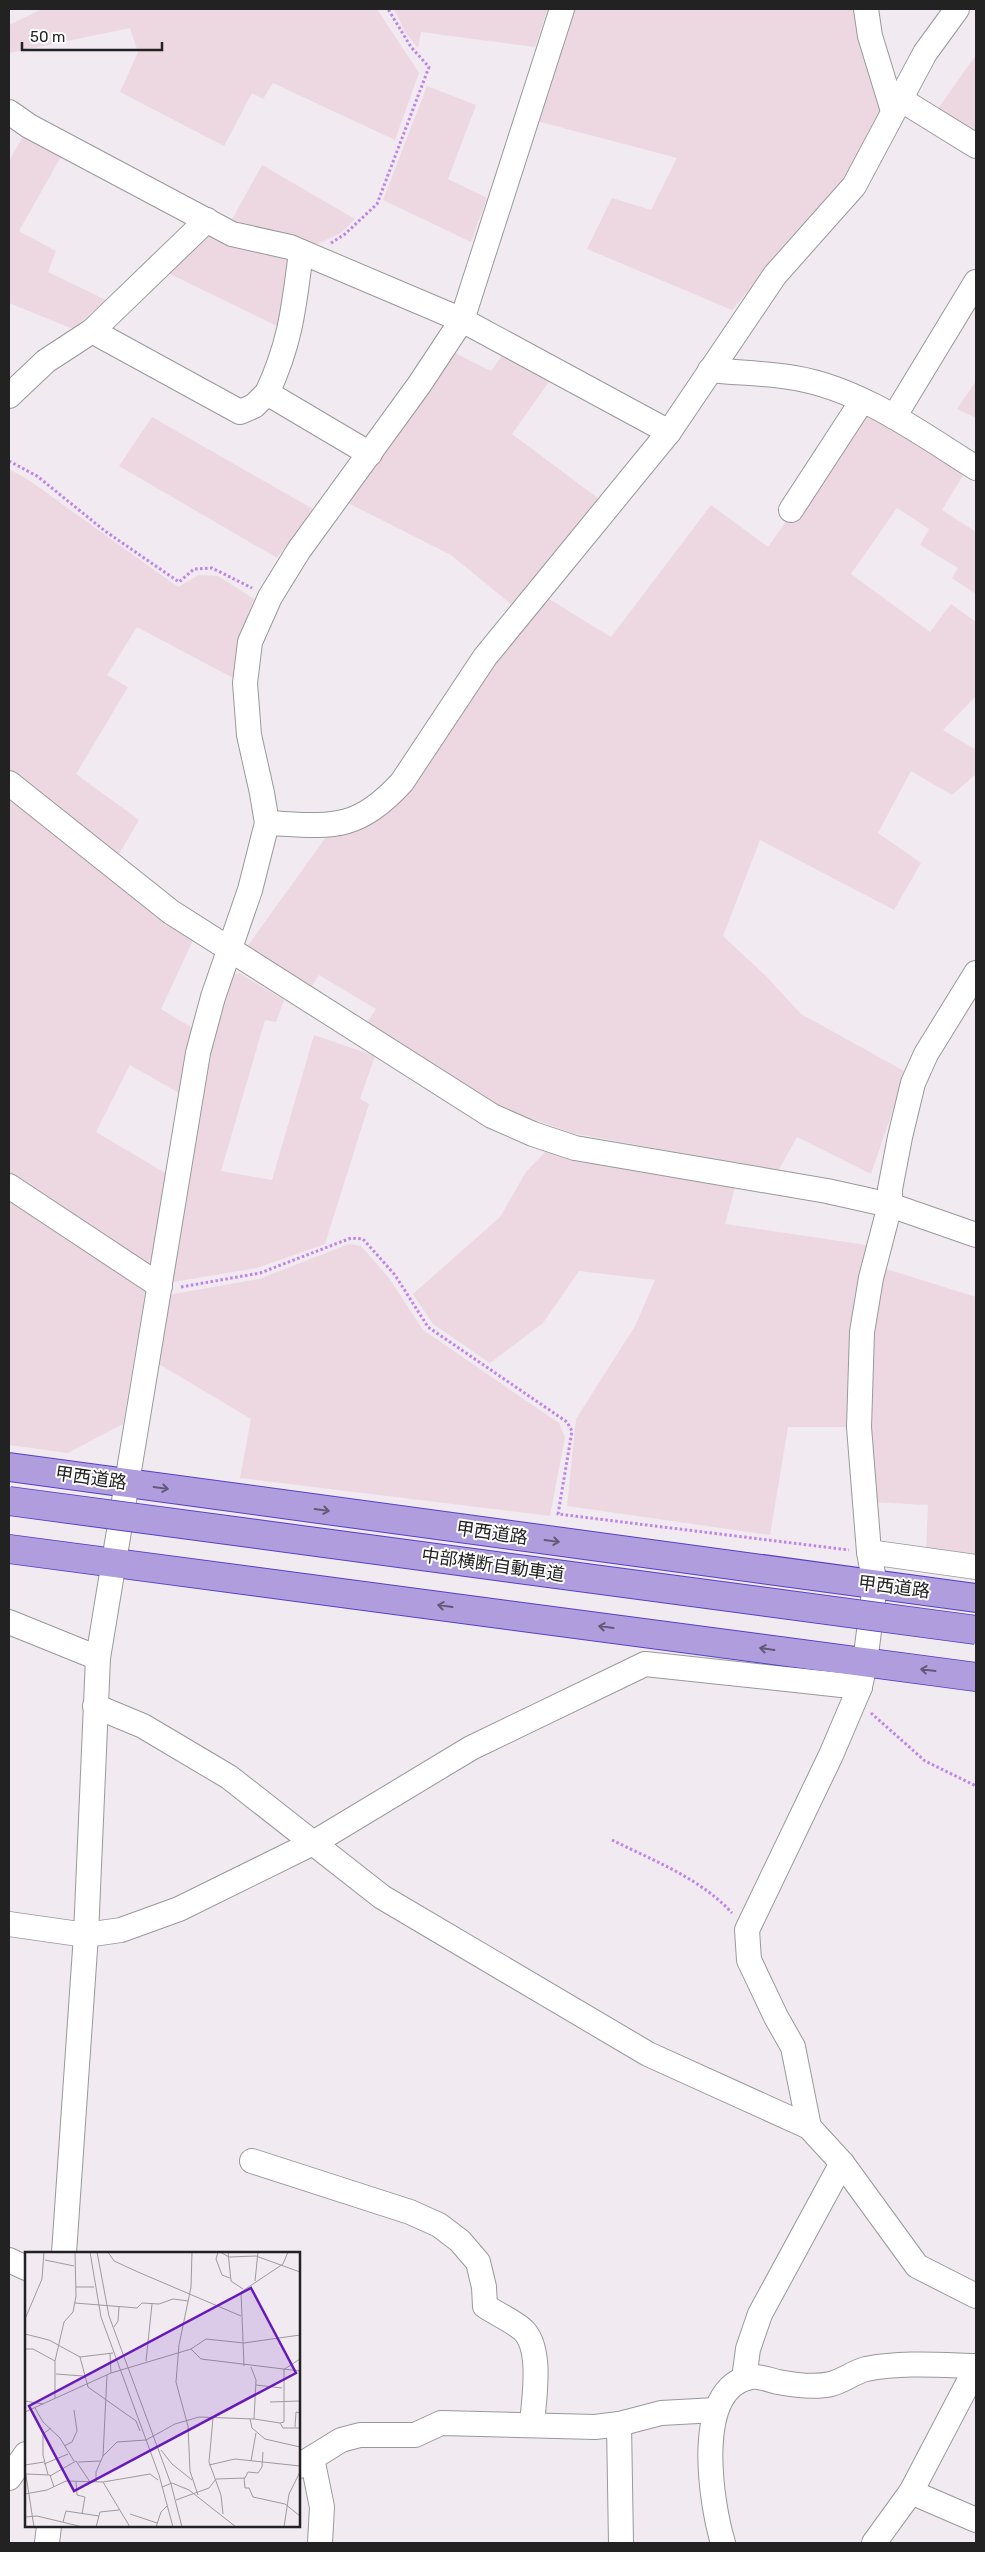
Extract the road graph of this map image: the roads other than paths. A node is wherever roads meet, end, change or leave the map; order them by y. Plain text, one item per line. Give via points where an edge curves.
1 (562, 9) edge
2 (866, 9) edge
3 (957, 9) edge
4 (896, 105) junction
5 (9, 112) edge
6 (976, 146) edge
7 (206, 220) junction
8 (306, 254) junction
9 (976, 282) edge
10 (462, 320) junction
11 (92, 331) junction
12 (710, 370) junction
13 (267, 392) junction
14 (9, 396) edge
15 (862, 401) junction
16 (894, 417) junction
17 (669, 432) junction
18 (370, 454) junction
19 (976, 468) edge
20 (791, 510) dead end
21 (9, 783) edge
22 (266, 823) junction
23 (228, 950) junction
24 (976, 973) edge
25 (9, 1186) edge
26 (890, 1205) junction
27 (976, 1235) edge
28 (160, 1286) junction
29 (9, 1467) edge
30 (126, 1483) junction
31 (9, 1488) edge
32 (9, 1501) edge
33 (9, 1549) edge
34 (869, 1552) junction
35 (114, 1562) junction
36 (976, 1567) edge
37 (875, 1585) junction
38 (976, 1598) edge
39 (976, 1615) edge
40 (9, 1622) edge
41 (976, 1630) edge
42 (98, 1658) junction
43 (976, 1677) edge
44 (860, 1683) junction
45 (95, 1706) junction
46 (315, 1842) junction
47 (9, 1924) edge
48 (86, 1935) junction
49 (809, 2127) junction
50 (252, 2161) dead end
51 (842, 2163) junction
52 (64, 2252) edge
53 (9, 2260) edge
54 (25, 2268) edge
55 (976, 2296) edge
56 (976, 2367) edge
57 (744, 2379) junction
58 (716, 2410) junction
59 (532, 2424) junction
60 (619, 2424) junction
61 (25, 2455) edge
62 (305, 2462) edge
63 (9, 2478) edge
64 (911, 2492) junction
65 (976, 2520) edge
66 (49, 2527) edge
67 (47, 2543) edge
68 (320, 2543) edge
69 (621, 2543) edge
70 (723, 2543) edge
71 (874, 2543) edge

1 - 10 street
2 - 4 street via 870,36
3 - 4 street via 925,53
4 - 6 street
4 - 12 street via 854,186 775,275
5 - 7 street via 29,126
7 - 8 street via 232,234
7 - 11 street
8 - 10 street
8 - 13 street via 282,362
9 - 16 street
10 - 17 street
10 - 18 street
11 - 13 street via 240,412 254,406
11 - 14 street via 46,361
12 - 15 street via 796,378
12 - 17 street
13 - 18 street
15 - 16 street
15 - 20 street
16 - 19 street
17 - 22 street via 485,656 402,782 386,800 366,815 346,823 322,826
18 - 22 street via 299,550 270,597 250,642 245,683 249,736
21 - 23 street via 171,912
22 - 23 street via 250,890
23 - 26 street via 492,1116 533,1134 575,1148 827,1191
23 - 28 street via 198,1053
24 - 26 street via 926,1054 913,1084 890,1189
25 - 28 street
26 - 27 street
26 - 34 street via 871,1278 862,1332 858,1426
28 - 30 street
29 - 30 highway, 甲西道路
30 - 35 street
30 -> 37 highway, 甲西道路
31 - 39 highway, 中部横断自動車道
32 - 41 highway, 中部横断自動車道, bridge
33 - 35 highway
34 - 36 street
34 - 37 street
35 - 42 street
44 -> 35 highway
37 - 38 highway, 甲西道路
37 - 44 street
40 - 42 street
42 - 45 street
43 -> 44 highway
44 - 46 street via 645,1664 471,1748
44 - 49 street via 747,1930 750,1960 793,2047
45 - 46 street via 143,1726 229,1777
45 - 48 street
46 - 48 street via 180,1909 121,1930
46 - 49 street via 382,1897 648,2054
47 - 48 street
48 - 52 street
49 - 51 street
50 - 59 street via 410,2212 439,2224 460,2241 478,2262 485,2306 523,2330 533,2343
51 - 55 street via 917,2266
51 - 57 street via 760,2314 748,2349
53 - 54 street
56 - 57 street via 904,2364 864,2369 831,2384 809,2386 753,2376
56 - 64 street
57 - 58 street via 726,2390
58 - 60 street via 661,2413
58 - 70 street via 711,2426 713,2488 716,2521
59 - 60 street via 595,2427
59 - 62 street via 441,2423 415,2435 360,2435 340,2440
60 - 69 street
61 - 63 street
62 - 68 street via 322,2507
64 - 65 street
64 - 71 street
66 - 67 street

